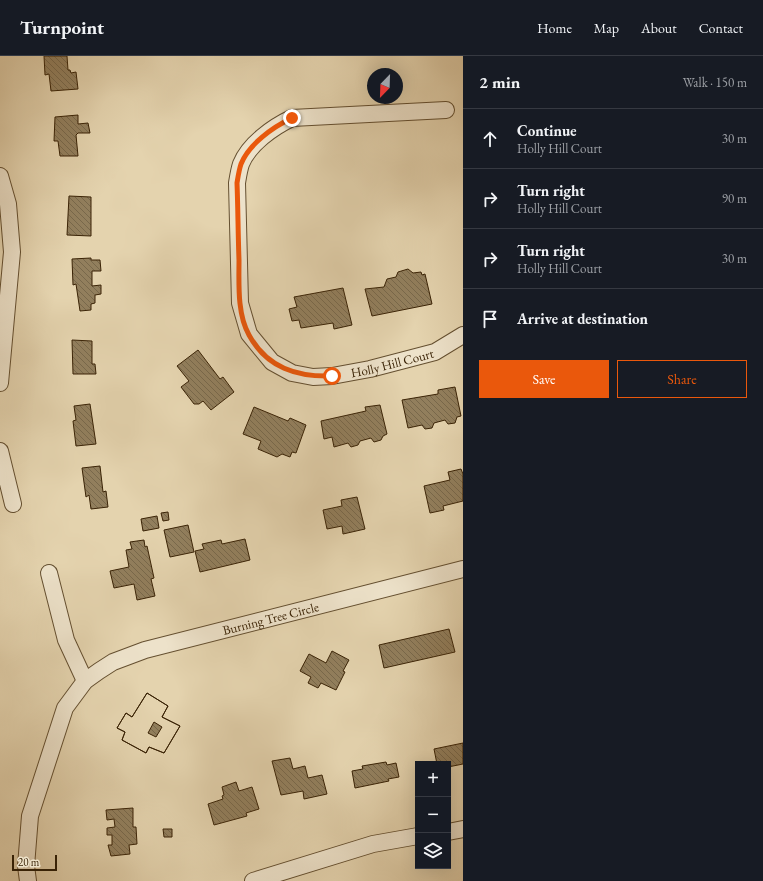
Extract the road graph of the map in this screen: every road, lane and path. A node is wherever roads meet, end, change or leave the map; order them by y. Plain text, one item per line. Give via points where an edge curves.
1 (446, 110) dead end
2 (0, 176) edge
3 (463, 334) edge
4 (0, 383) edge
5 (0, 451) edge
6 (12, 504) dead end
7 (463, 569) edge
8 (49, 572) dead end
9 (85, 681) junction
10 (463, 829) edge
11 (451, 831) edge
12 (415, 837) edge
13 (28, 881) edge
14 (253, 881) edge

1 - 3 street, Holly Hill Court via 292,118 277,125 250,149 241,164 237,183 240,303 248,334 272,362 292,373 313,377 370,369 435,352
2 - 4 street via 8,204 12,252
5 - 6 street
7 - 9 street, Burning Tree Circle via 145,650 112,662
8 - 9 street via 66,640
9 - 13 street, Burning Tree Circle via 65,708 30,816 26,866
10 - 11 street
12 - 14 street via 373,844

